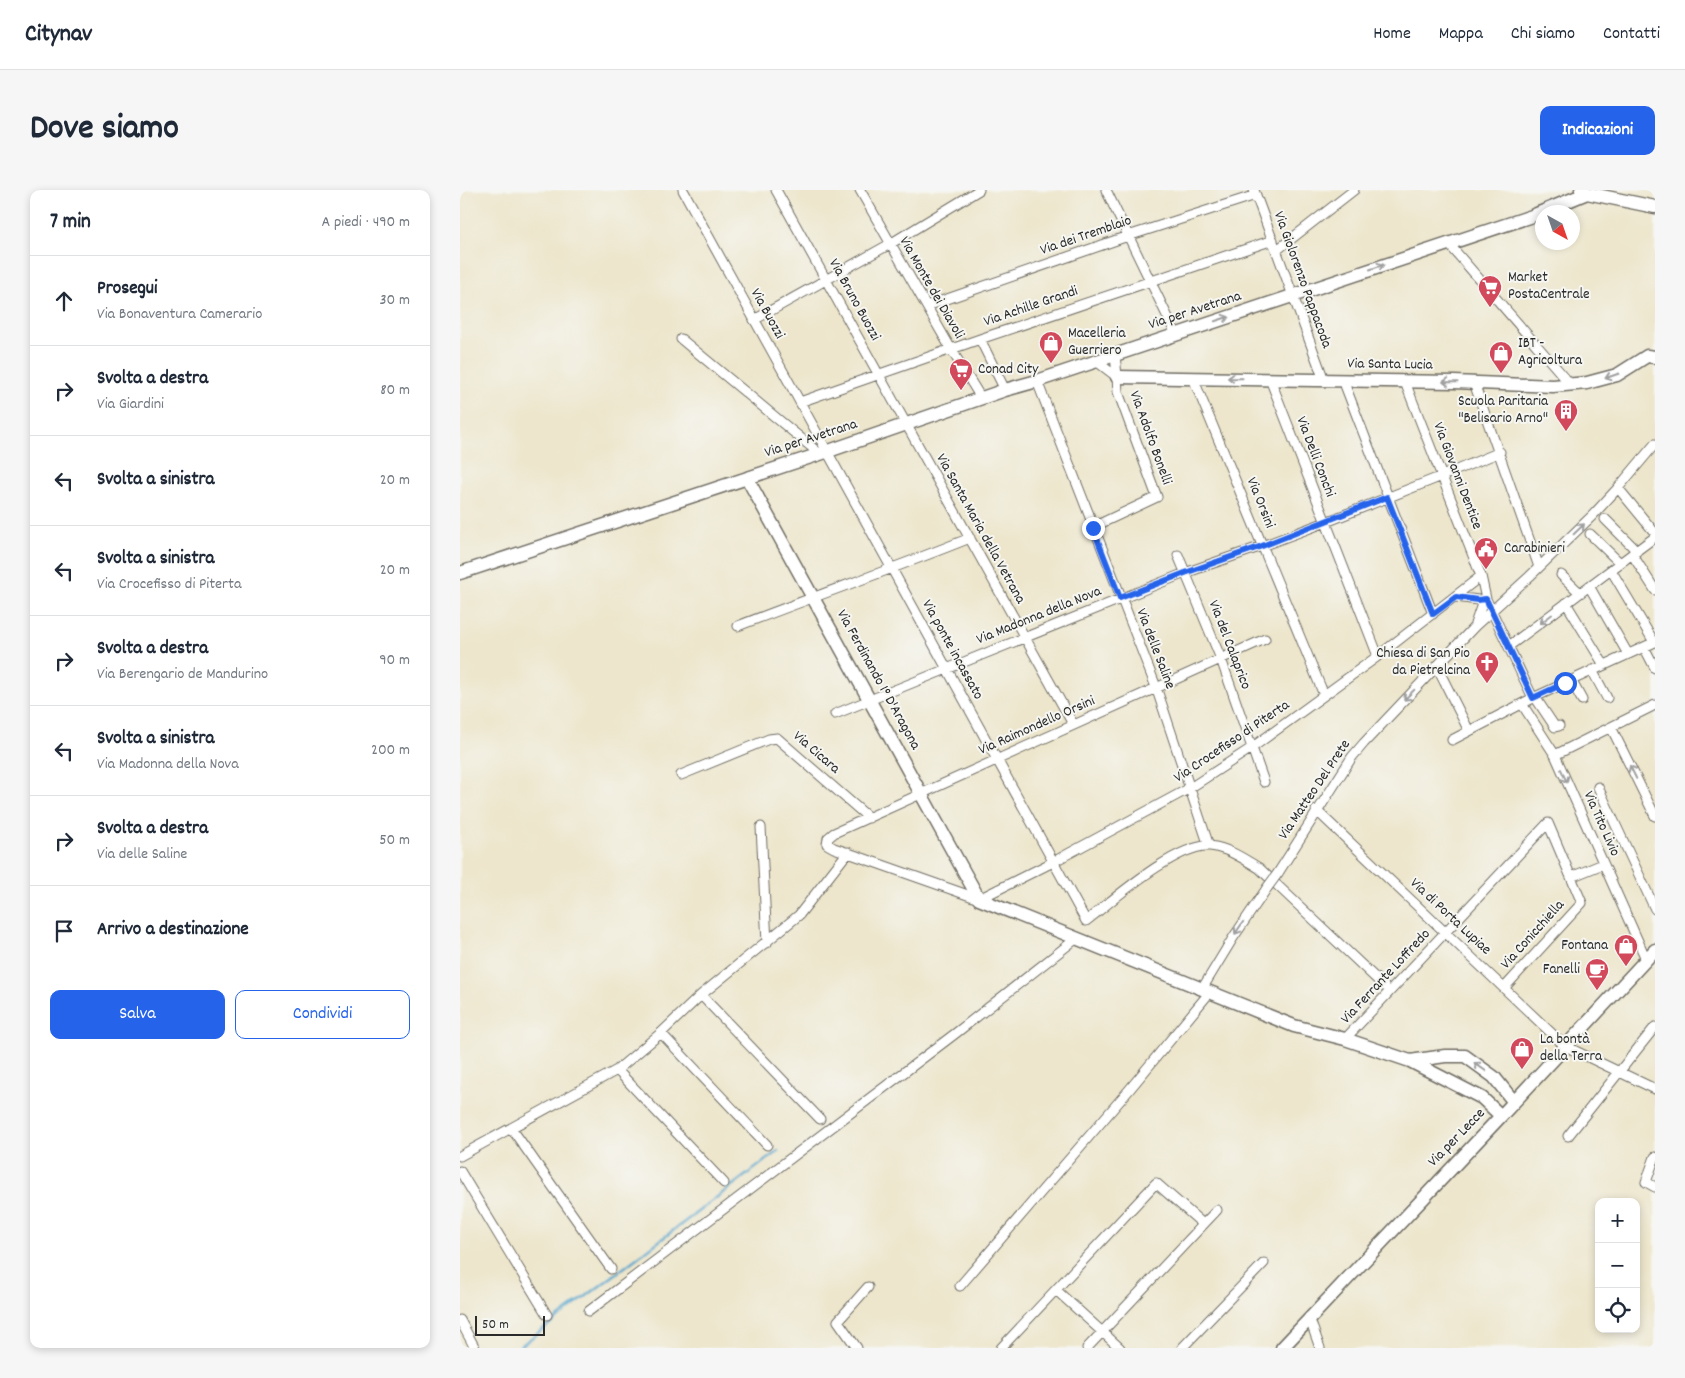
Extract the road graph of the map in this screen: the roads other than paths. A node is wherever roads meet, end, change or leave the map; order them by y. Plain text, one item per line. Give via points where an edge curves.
1 (683, 190) edge
2 (776, 190) edge
3 (860, 190) edge
4 (979, 190) edge
5 (1354, 190) edge
6 (1108, 191) edge
7 (1584, 192) edge
8 (1255, 193) edge
9 (1655, 207) edge
10 (1128, 236) junction
11 (1273, 240) junction
12 (1448, 243) junction
13 (890, 244) junction
14 (1277, 250) junction
15 (827, 280) junction
16 (1151, 282) junction
17 (1294, 296) junction
18 (927, 306) junction
19 (754, 320) junction
20 (1176, 334) junction
21 (681, 339) dead end
22 (980, 339) junction
23 (952, 350) junction
24 (1115, 354) junction
25 (1655, 357) edge
26 (1096, 361) junction
27 (879, 375) junction
28 (1117, 377) junction
29 (1193, 378) junction
30 (1270, 379) junction
31 (1324, 380) junction
32 (1343, 380) junction
33 (1037, 381) junction
34 (1405, 382) junction
35 (1474, 383) junction
36 (1571, 385) junction
37 (1005, 390) junction
38 (981, 398) junction
39 (800, 402) junction
40 (907, 424) junction
41 (1655, 444) edge
42 (823, 452) junction
43 (1500, 452) junction
44 (1442, 476) junction
45 (747, 478) junction
46 (1618, 488) junction
47 (1387, 497) junction
48 (1605, 519) dead end
49 (1326, 522) junction
50 (1093, 528) junction
51 (1655, 533) edge
52 (1590, 534) dead end
53 (970, 538) junction
54 (1655, 538) edge
55 (1262, 546) junction
56 (1635, 552) junction
57 (1178, 555) dead end
58 (1620, 563) junction
59 (1539, 568) junction
60 (892, 570) junction
61 (1611, 570) junction
62 (460, 573) edge
63 (1185, 573) junction
64 (1562, 575) dead end
65 (1481, 576) junction
66 (1589, 586) junction
67 (1655, 590) edge
68 (1580, 593) junction
69 (814, 597) junction
70 (1456, 597) junction
71 (1120, 598) junction
72 (1486, 599) junction
73 (1567, 605) junction
74 (1492, 610) junction
75 (1433, 614) junction
76 (738, 626) dead end
77 (1475, 626) junction
78 (1024, 638) junction
79 (1265, 639) dead end
80 (1655, 642) edge
81 (1509, 646) junction
82 (1644, 647) junction
83 (1628, 654) junction
84 (1378, 656) junction
85 (1221, 659) junction
86 (1604, 665) junction
87 (946, 668) junction
88 (1437, 668) junction
89 (1655, 668) edge
90 (1592, 670) junction
91 (1571, 680) junction
92 (1156, 687) junction
93 (1324, 695) junction
94 (1534, 697) junction
95 (1607, 698) dead end
96 (870, 700) junction
97 (1582, 700) dead end
98 (1522, 704) junction
99 (1655, 705) edge
100 (835, 714) dead end
101 (1074, 724) junction
102 (1559, 726) dead end
103 (1611, 727) junction
104 (1469, 731) junction
105 (1452, 740) dead end
106 (1253, 747) junction
107 (1555, 755) junction
108 (997, 759) junction
109 (681, 776) dead end
110 (1264, 782) dead end
111 (1598, 787) dead end
112 (1190, 788) junction
113 (921, 793) junction
114 (1316, 810) junction
115 (1655, 816) edge
116 (869, 818) junction
117 (761, 828) dead end
118 (1209, 846) junction
119 (848, 852) junction
120 (1053, 862) junction
121 (1604, 864) junction
122 (1571, 877) junction
123 (979, 899) junction
124 (1655, 909) edge
125 (1446, 932) junction
126 (1077, 938) junction
127 (767, 943) junction
128 (1655, 950) edge
129 (1646, 960) junction
130 (1384, 986) dead end
131 (1505, 987) junction
132 (1206, 990) junction
133 (701, 995) junction
134 (1655, 1027) edge
135 (661, 1033) junction
136 (1345, 1039) junction
137 (1565, 1046) junction
138 (1410, 1061) junction
139 (617, 1070) junction
140 (1619, 1072) junction
141 (1655, 1089) edge
142 (1514, 1102) junction
143 (1501, 1116) junction
144 (820, 1119) dead end
145 (512, 1128) junction
146 (1568, 1136) dead end
147 (767, 1145) dead end
148 (460, 1156) edge
149 (1655, 1157) edge
150 (460, 1171) edge
151 (724, 1182) dead end
152 (1655, 1187) edge
153 (1217, 1210) dead end
154 (1203, 1224) junction
155 (1264, 1263) dead end
156 (611, 1269) dead end
157 (960, 1286) dead end
158 (868, 1287) dead end
159 (1056, 1290) junction
160 (589, 1311) dead end
161 (547, 1315) dead end
162 (1309, 1317) junction
163 (460, 1320) edge
164 (1102, 1332) junction
165 (1288, 1345) edge
166 (476, 1348) edge
167 (857, 1348) edge
168 (1001, 1348) edge
169 (1087, 1348) edge
170 (1120, 1348) edge
171 (1182, 1348) edge
172 (1320, 1348) edge

1 - 19 street, Via Buozzi
2 - 15 street, Via Bruno Buozzi
3 - 13 street, Via Monte dei Diavoli
4 - 13 street
5 - 14 street
6 - 10 street
7 - 9 street, Via per Avetrana
7 - 12 street, Via per Avetrana via 1532,216
8 - 10 street, Via dei Tremblaio
8 - 11 street, Via Giolorenzo Pappacoda
10 - 16 street
10 - 18 street, Via dei Tremblaio
11 - 14 street, Via Giolorenzo Pappacoda
11 - 16 street, Via Achille Grandi
17 -> 12 street, Via per Avetrana
12 - 36 street
13 - 15 street
13 - 18 street, Via Monte dei Diavoli
14 - 17 street, Via Giolorenzo Pappacoda
15 - 19 street
15 - 27 street, Via Bruno Buozzi
16 - 20 street
16 - 22 street, Via Achille Grandi
20 -> 17 street, Via per Avetrana
17 - 31 street, Via Giolorenzo Pappacoda
18 - 23 street, Via Monte dei Diavoli
19 - 39 street, Via Buozzi
20 - 24 street, Via per Avetrana
21 - 42 street
22 - 23 street, Via Achille Grandi
22 - 37 street
23 - 27 street, Via Achille Grandi
23 - 38 street, Via Monte dei Diavoli
24 - 26 street, Via per Avetrana
24 - 28 street
25 -> 36 street, Via Santa Lucia via 1647,356 1617,375
26 - 28 street
26 - 33 street, Via per Avetrana
27 - 39 street, Via Achille Grandi
27 - 40 street, Via Bruno Buozzi
28 - 29 street, Via Santa Lucia
28 - 50 street, Via Adolfo Bonelli via 1118,392 1157,497
30 -> 29 street, Via Santa Lucia
29 - 55 street, Via Orsini
30 - 31 street, Via Santa Lucia
30 - 49 street, Via Delli Conchi
31 - 32 street, Via Santa Lucia
32 - 34 street, Via Santa Lucia
32 - 47 street
33 - 37 street, Via per Avetrana
33 - 50 street, Via delle Saline
35 -> 34 street, Via Santa Lucia
34 - 44 street, Via Giovanni Dentice
35 - 36 street, Via Santa Lucia
35 - 43 street
37 - 38 street, Via per Avetrana
38 - 40 street, Via per Avetrana
39 - 42 street, Via Buozzi
40 - 42 street, Via per Avetrana
40 - 53 street, Via Santa Maria della Vetrana
41 - 46 street, Via Matteo Del Prete
42 - 45 street, Via per Avetrana
42 - 60 street, Via ponte incassato
43 - 44 street, Via Madonna della Nova
43 - 59 street
44 - 47 street, Via Madonna della Nova
44 - 65 street, Via Giovanni Dentice
45 - 62 street, Via per Avetrana
45 - 69 street, Via Ferdinando 1° D'Aragona
46 - 51 street
59 -> 46 street, Via Matteo Del Prete
47 - 49 street, Via Madonna della Nova
47 - 75 street
48 - 56 street
49 - 55 street, Via Madonna della Nova
49 - 84 street, Via Delli Conchi
50 - 71 street, Via delle Saline
52 - 58 street
53 - 60 street
53 - 78 street, Via Santa Maria della Vetrana
54 - 56 street
55 - 63 street, Via Madonna della Nova
55 - 93 street, Via Orsini
56 - 58 street
56 - 67 street
57 - 63 street, Via del Calaprico
58 - 61 street
59 - 74 street, Via Matteo Del Prete
60 - 69 street
60 - 87 street, Via ponte incassato
61 - 66 street
61 - 80 street
63 - 71 street, Via Madonna della Nova
63 - 85 street, Via del Calaprico
64 - 68 street
65 - 70 street, Via Crocefisso di Piterta
65 - 72 street, Via Giovanni Dentice
66 - 68 street
66 - 83 street
68 - 73 street
69 - 76 street
69 - 96 street, Via Ferdinando 1° D'Aragona
70 - 72 street
70 - 75 street, Via Crocefisso di Piterta
71 - 78 street, Via Madonna della Nova
71 - 92 street, Via delle Saline
72 - 74 street, Via Giovanni Dentice
72 - 77 street, Via Matteo Del Prete
73 -> 81 street
73 - 86 street
74 - 77 street, Via Matteo Del Prete
74 - 81 street, Via Giovanni Dentice
75 - 84 street, Via Crocefisso di Piterta
77 - 88 street, Via Matteo Del Prete
78 - 87 street, Via Madonna della Nova
78 - 101 street, Via Santa Maria della Vetrana
79 - 85 street, Via Raimondello Orsini
80 - 82 street
81 - 94 street, Via Giovanni Dentice
82 - 83 street
82 - 89 street
83 - 86 street
84 - 93 street, Via Crocefisso di Piterta
85 - 92 street, Via Raimondello Orsini
85 - 106 street, Via del Calaprico
86 - 90 street
87 - 96 street, Via Madonna della Nova
87 - 108 street, Via ponte incassato
88 - 104 street
88 -> 114 street, Via Matteo Del Prete via 1352,757
90 - 91 street
90 - 95 street
91 - 94 street
91 - 97 street
92 - 101 street, Via Raimondello Orsini
92 - 112 street, Via delle Saline
93 - 106 street, Via Crocefisso di Piterta
94 - 98 street
94 - 102 street, Via Giovanni Dentice via 1555,726
96 - 100 street, Via Madonna della Nova
96 - 113 street, Via Ferdinando 1° D'Aragona
98 - 104 street
98 - 107 street, Via Tito Livio
99 - 103 street
101 - 108 street, Via Raimondello Orsini
103 - 107 street
115 -> 103 street
104 - 105 street
106 - 110 street, Via del Calaprico
106 - 112 street, Via Crocefisso di Piterta
107 -> 121 street, Via Tito Livio
108 - 113 street, Via Raimondello Orsini
108 - 120 street, Via ponte incassato
109 - 116 street, Via Cicara via 776,738
111 - 124 street
112 - 118 street, Via delle Saline
112 - 120 street, Via Crocefisso di Piterta
113 - 116 street, Via Raimondello Orsini
113 - 123 street, Via Ferdinando 1° D'Aragona
114 - 125 street, Via di Porta Lupiae
114 -> 132 street, Via Matteo Del Prete, bridge via 1278,873 1232,938
116 - 119 street, Via Raimondello Orsini via 828,838 827,844
117 - 127 street
118 - 120 street, Via ponte incassato via 1183,851 1166,860 1086,920
118 - 130 street via 1239,855 1259,868
119 - 123 street
119 - 127 street via 799,915
120 - 123 street, Via Crocefisso di Piterta
121 - 122 street
121 - 129 street, Via Tito Livio
122 - 125 street, Via Ferrante Loffredo via 1548,823
122 - 131 street, Via Conicchiella via 1582,902
123 - 126 street
125 - 131 street, Via di Porta Lupiae
125 - 136 street, Via Ferrante Loffredo
126 - 132 street
126 - 160 street
127 - 133 street
128 - 129 street, Via per Lecce
129 - 137 street, Via per Lecce
131 - 137 street, Via di Porta Lupiae
132 - 136 street via 1294,1026
132 - 157 street, Via Matteo Del Prete via 1129,1090
133 - 135 street
133 - 144 street
134 - 140 street
135 - 139 street
135 - 147 street
136 - 138 street
137 - 140 street, Via di Porta Lupiae
137 - 142 street, Via per Lecce
142 -> 138 street via 1494,1077 1465,1056
138 - 143 street via 1482,1098
139 - 145 street
139 - 151 street
140 - 141 street, Via di Porta Lupiae
140 - 146 street
142 - 143 street, Via per Lecce
143 - 162 street, Via per Lecce
145 - 148 street
145 - 156 street
149 - 152 street via 1646,1182
150 - 161 street
153 - 154 street
154 - 159 street via 1156,1182
154 - 164 street
155 - 171 street
158 - 167 street via 838,1321
159 - 164 street
159 - 168 street
162 - 165 street, Via per Lecce
162 - 172 street
163 - 166 street
164 - 169 street
164 - 170 street

